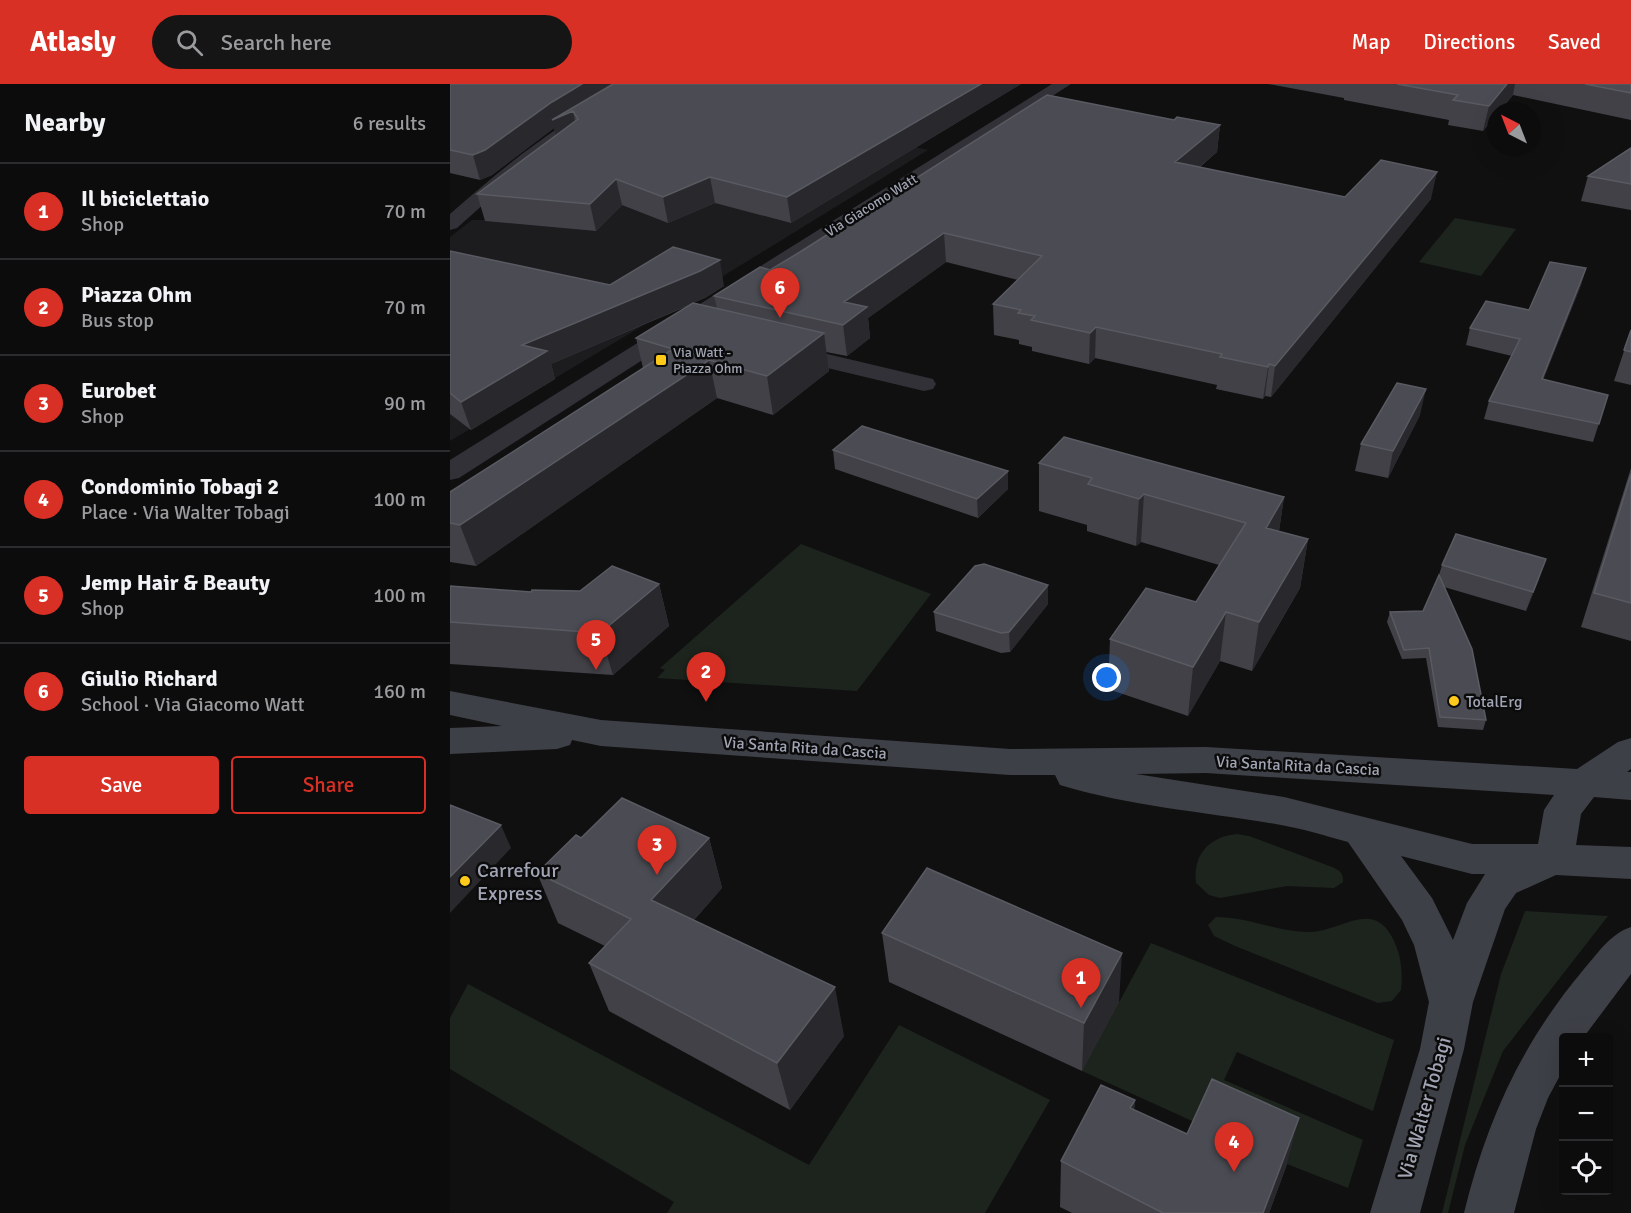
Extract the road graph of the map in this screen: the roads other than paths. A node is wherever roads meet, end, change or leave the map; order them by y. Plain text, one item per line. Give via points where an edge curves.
1 (644, 84) edge
2 (1063, 84) edge
3 (450, 224) edge
4 (679, 327) junction
5 (715, 335) edge
6 (762, 346) edge
7 (924, 384) dead end
8 (450, 472) edge
9 (450, 703) edge
10 (601, 733) junction
11 (450, 741) edge
12 (1631, 751) edge
13 (1010, 762) junction
14 (1585, 782) junction
15 (1631, 786) edge
16 (1361, 831) junction
17 (1554, 859) junction
18 (1631, 863) edge
19 (1631, 944) edge
20 (1451, 1002) junction
21 (1395, 1213) edge
22 (1489, 1213) edge

1 - 3 street via 566,128 509,171
2 - 4 street, Via Giacomo Watt
4 - 5 street
4 - 8 street, Via Giacomo Watt
6 - 7 street
9 - 10 main road
10 - 11 main road
10 - 13 main road, Via Santa Rita da Cascia
12 - 14 main road
13 - 14 main road, Via Santa Rita da Cascia via 1206,760
13 - 16 main road, Via Santa Rita da Cascia via 1148,790 1284,811
14 - 15 main road, Via Santa Rita da Cascia
14 - 17 main road via 1563,810
16 - 17 main road, Via Santa Rita da Cascia via 1472,860
16 - 20 main road, Via Walter Tobagi via 1418,910 1435,945
17 - 18 main road, Via Santa Rita da Cascia
17 - 20 main road, Via Walter Tobagi via 1502,882 1487,903
19 - 22 main road via 1581,1004 1548,1052 1500,1162
20 - 21 main road, Via Walter Tobagi

